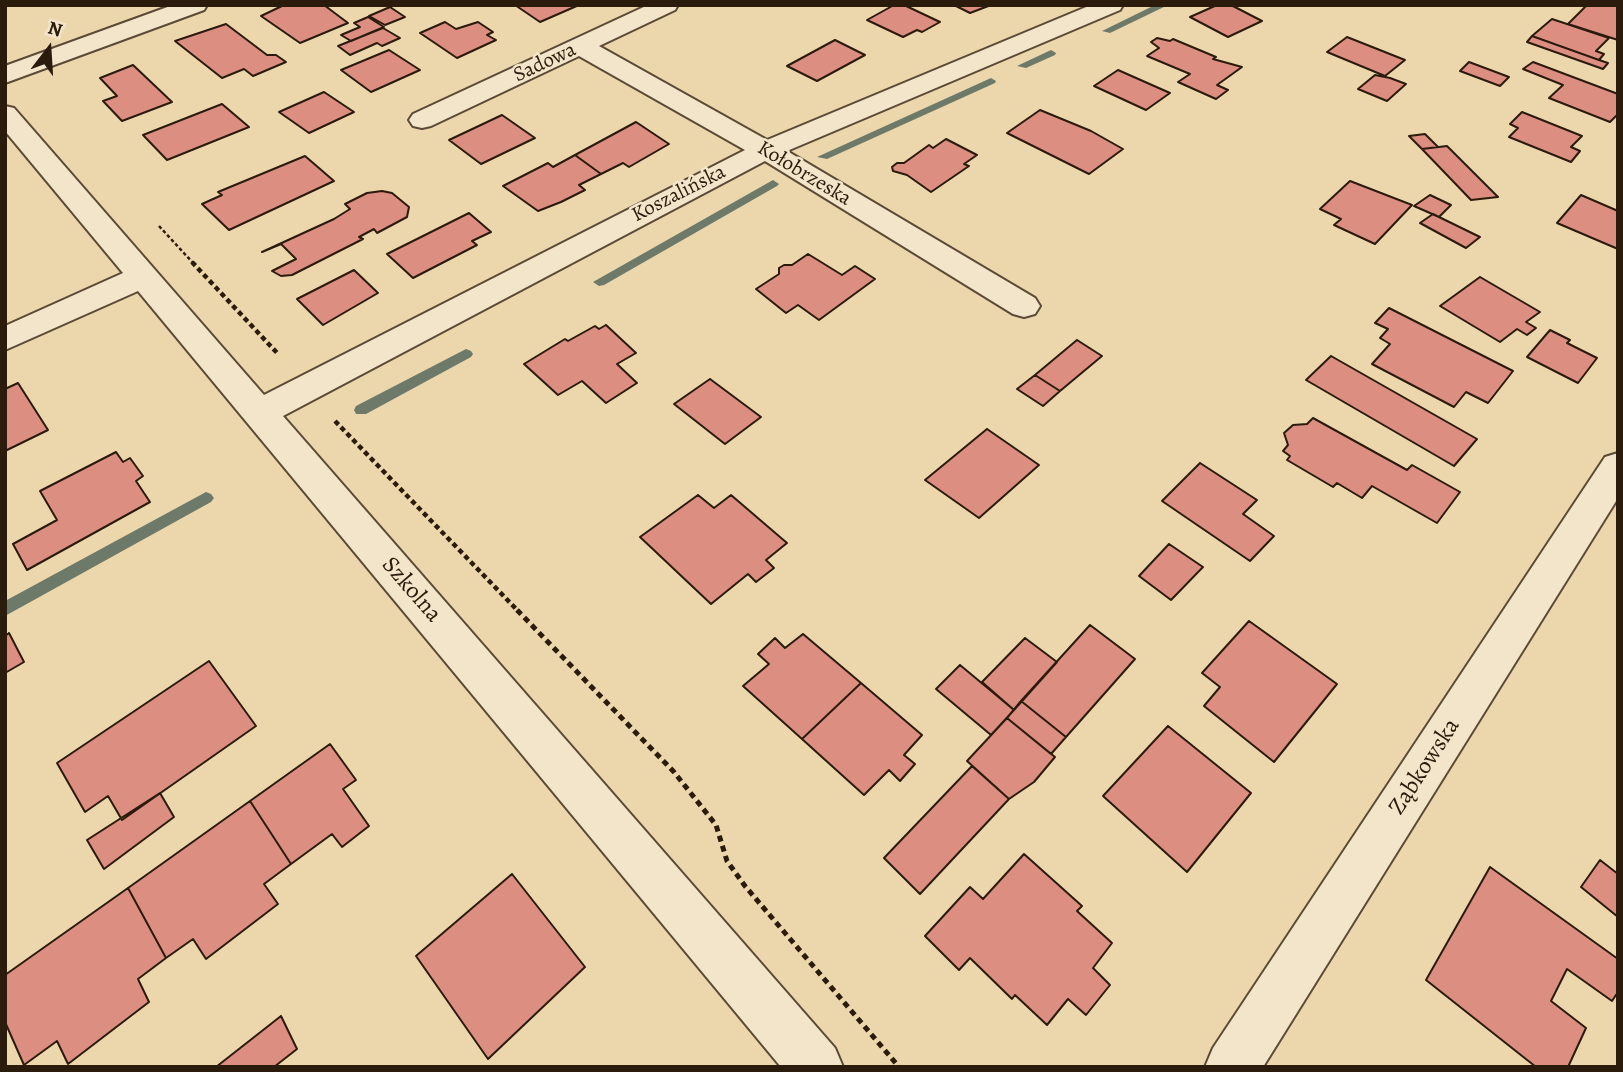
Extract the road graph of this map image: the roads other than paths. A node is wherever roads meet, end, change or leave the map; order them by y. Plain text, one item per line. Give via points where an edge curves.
1 (196, 5) edge
2 (667, 5) edge
3 (1112, 5) edge
4 (580, 46) junction
5 (5, 75) edge
6 (5, 114) edge
7 (422, 120) dead end
8 (765, 150) junction
9 (142, 277) junction
10 (1024, 306) dead end
11 (5, 339) edge
12 (259, 413) junction
13 (1618, 467) edge
14 (816, 1067) edge
15 (1232, 1067) edge

1 - 5 street
2 - 4 street, Sadowa
3 - 8 street, Koszalińska
4 - 7 street, Sadowa
4 - 8 street, Kołobrzeska
6 - 9 street, Szkolna
8 - 10 street, Kołobrzeska
8 - 12 street, Koszalińska
9 - 11 street
9 - 12 street, Szkolna
12 - 14 street, Szkolna
13 - 15 street, Ząbkowska

